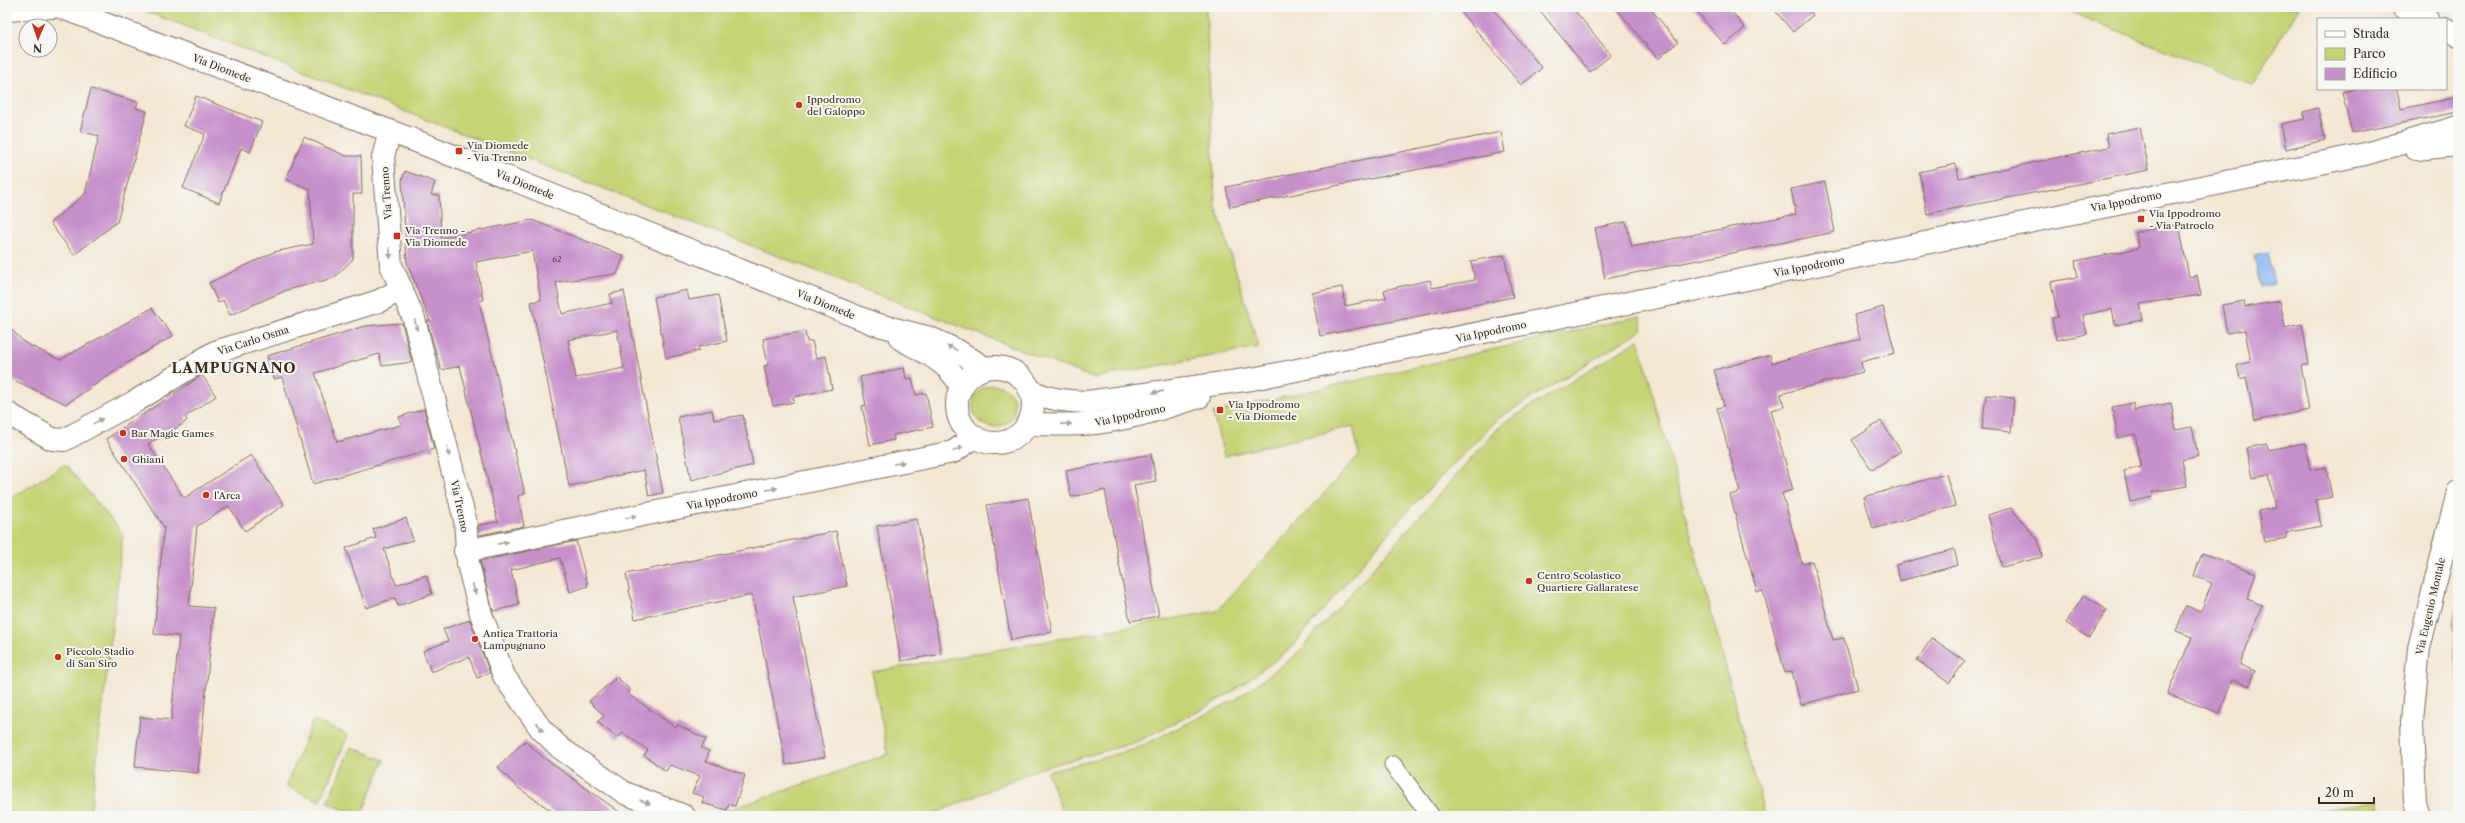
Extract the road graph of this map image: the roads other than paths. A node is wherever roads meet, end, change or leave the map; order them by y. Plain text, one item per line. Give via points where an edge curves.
1 (52, 7) edge
2 (60, 7) edge
3 (2403, 7) edge
4 (7, 10) edge
5 (2425, 18) edge
6 (2447, 30) edge
7 (2458, 35) edge
8 (2458, 127) edge
9 (390, 132) junction
10 (2455, 148) edge
11 (2365, 154) junction
12 (402, 289) junction
13 (875, 324) junction
14 (985, 368) junction
15 (1252, 379) junction
16 (961, 387) junction
17 (1030, 390) junction
18 (7, 413) edge
19 (1028, 424) junction
20 (975, 437) junction
21 (2458, 492) edge
22 (465, 551) junction
23 (1393, 765) dead end
24 (684, 816) edge
25 (1431, 816) edge
26 (2419, 816) edge

1 - 4 street
2 - 9 street, Via Diomede
3 - 5 street
6 - 7 street
8 - 11 street, Via Ippodromo
9 -> 12 street, Via Trenno via 383,157 391,265
9 - 13 street, Via Diomede
10 - 11 street, Via Ippodromo
11 - 15 street, Via Ippodromo
18 -> 12 street, Via Carlo Osma via 52,439 64,440 136,401 215,352 379,301
12 -> 22 street, Via Trenno via 414,319 465,520
14 -> 13 street, Via Diomede via 930,338
13 - 16 street, Via Diomede via 946,366 954,372
14 - 16 street via 970,376
14 - 17 street via 998,367 1012,371
15 -> 17 street, Via Ippodromo via 1087,402 1048,398
19 -> 15 street, Via Ippodromo via 1084,424 1153,412
16 - 20 street via 957,400 958,415 965,428
17 - 19 street via 1033,408
19 - 20 street via 1015,437 1002,442 988,442
22 -> 20 street, Via Ippodromo via 953,452
21 - 26 street, Via Eugenio Montale via 2419,648 2412,721 2415,803
22 -> 24 street, Via Trenno via 481,614 504,676 541,729 560,748 625,793
23 - 25 street

